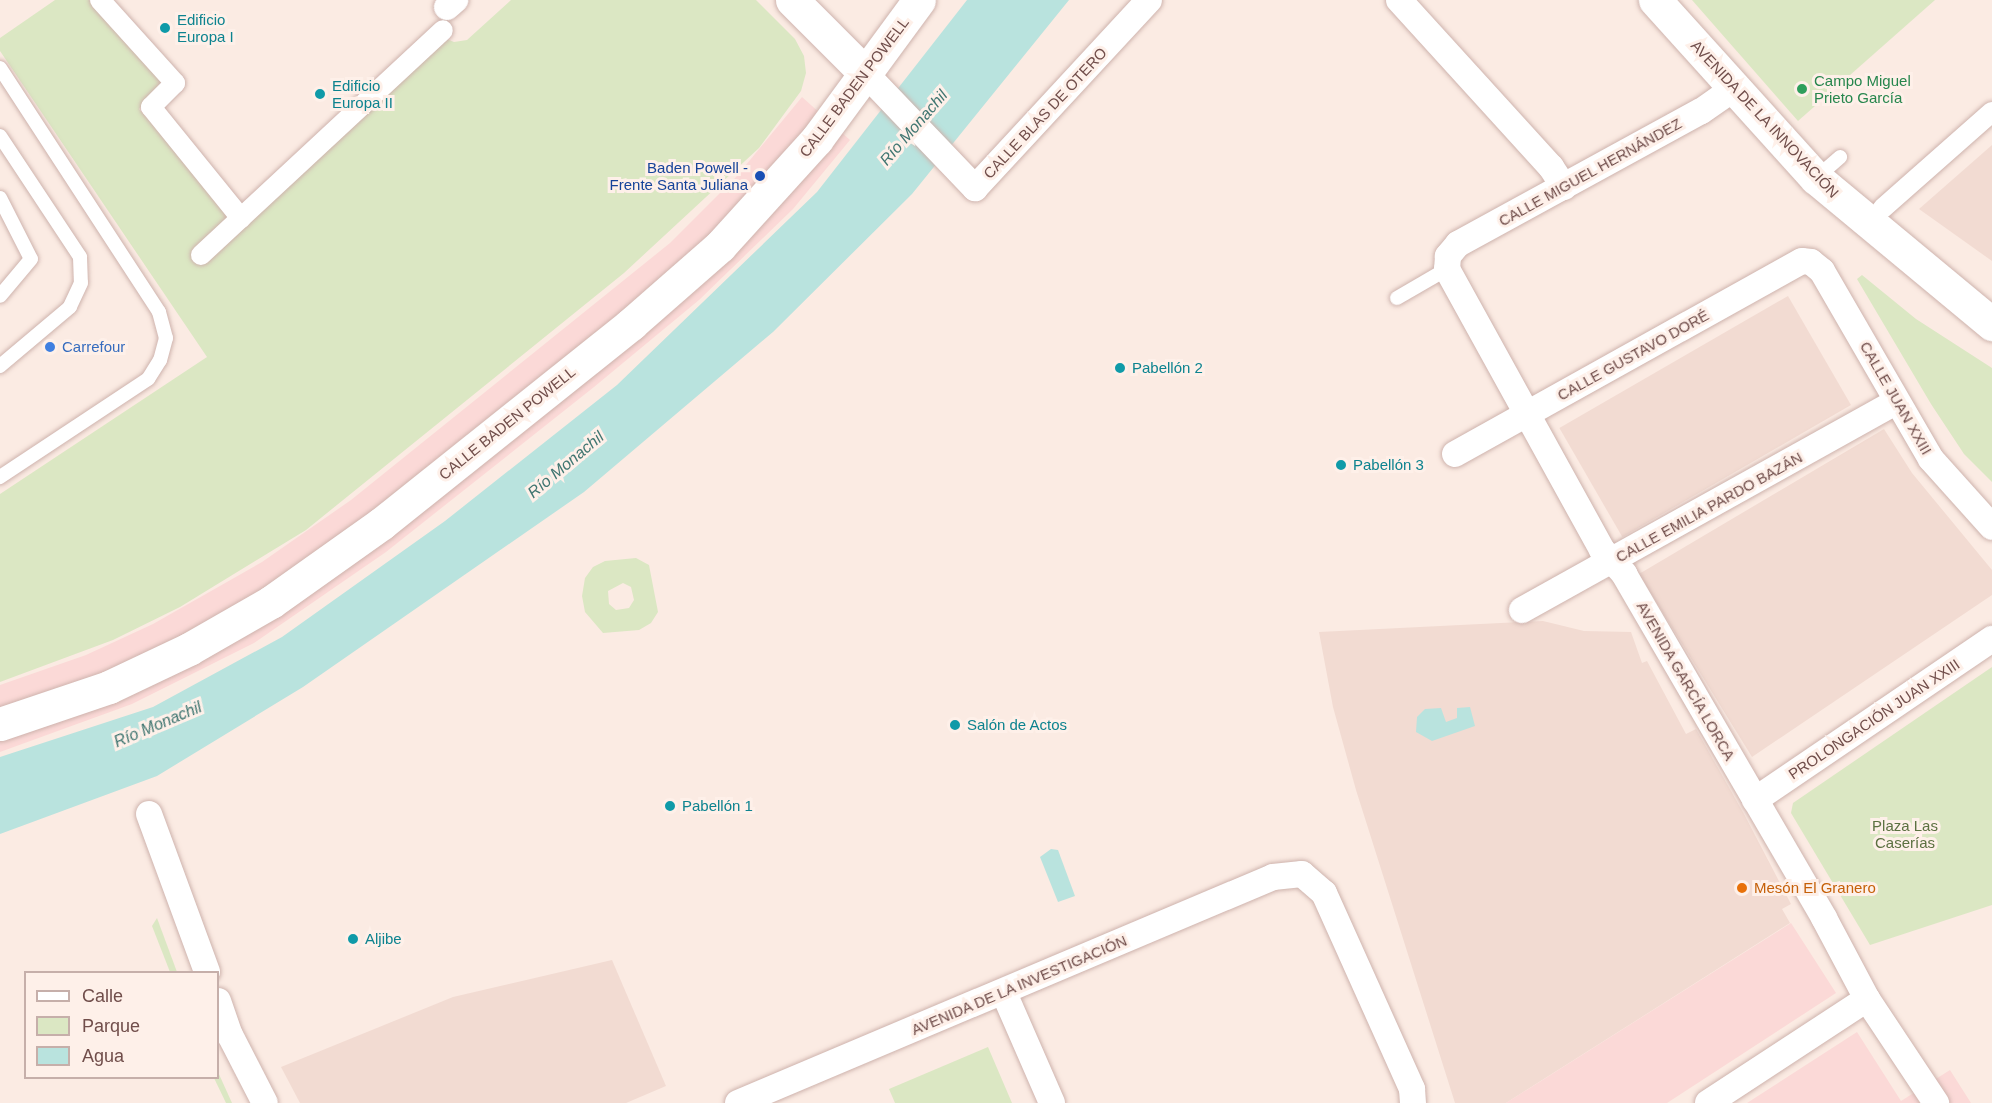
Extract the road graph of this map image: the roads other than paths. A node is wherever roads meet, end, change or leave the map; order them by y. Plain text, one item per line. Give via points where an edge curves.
1 (100, 0) edge
2 (792, 0) edge
3 (919, 0) edge
4 (1149, 0) edge
5 (1399, 0) edge
6 (1654, 0) edge
7 (448, 12) edge
8 (0, 68) edge
9 (876, 85) junction
10 (1733, 89) junction
11 (1992, 112) edge
12 (0, 136) edge
13 (1840, 157) dead end
14 (1816, 178) junction
15 (1564, 186) junction
16 (0, 198) edge
17 (1883, 208) dead end
18 (242, 218) junction
19 (201, 255) dead end
20 (1448, 262) junction
21 (1811, 262) joint
22 (0, 296) edge
23 (1397, 298) dead end
24 (1992, 324) edge
25 (0, 366) edge
26 (1895, 402) junction
27 (1526, 415) junction
28 (1455, 454) dead end
29 (0, 477) edge
30 (1992, 527) edge
31 (1612, 561) junction
32 (1522, 610) dead end
33 (1992, 639) edge
34 (0, 724) edge
35 (1755, 800) junction
36 (149, 814) dead end
37 (207, 971) edge
38 (1004, 993) junction
39 (1867, 999) junction
40 (219, 1004) edge
41 (265, 1103) edge
42 (738, 1103) edge
43 (1052, 1103) edge
44 (1413, 1103) edge
45 (1708, 1103) edge
46 (1936, 1103) edge

1 - 18 street via 175,83 151,107
2 - 9 main road
3 - 9 main road, CALLE BADEN POWELL
4 - 9 street, CALLE BLAS DE OTERO via 975,188
5 - 15 street
6 - 10 main road, AVENIDA DE LA INNOVACIÓN
7 - 18 street
8 - 29 lane via 159,312 166,338 160,360 148,379
9 - 34 main road, CALLE BADEN POWELL via 818,139 720,246 631,324 382,523 272,602 189,649 109,687
10 - 14 main road, AVENIDA DE LA INNOVACIÓN
10 - 15 street, CALLE MIGUEL HERNÁNDEZ
11 - 17 street
12 - 25 lane via 80,257 81,283 69,308
13 - 14 lane
14 - 24 main road, AVENIDA DE LA INNOVACIÓN
15 - 20 street, CALLE MIGUEL HERNÁNDEZ via 1458,244
16 - 22 lane via 31,259
18 - 19 street
20 - 23 lane
20 - 27 street, AVENIDA GARCÍA LORCA
21 - 26 street, CALLE JUAN XXIII via 1822,270
21 - 27 street, CALLE GUSTAVO DORÉ via 1795,265
26 - 30 street, CALLE JUAN XXIII via 1931,459
26 - 31 street, CALLE EMILIA PARDO BAZÁN
27 - 28 street, CALLE GUSTAVO DORÉ
27 - 31 street, AVENIDA GARCÍA LORCA via 1602,550
31 - 32 street, CALLE EMILIA PARDO BAZÁN
31 - 35 street, AVENIDA GARCÍA LORCA via 1624,574
33 - 35 street, PROLONGACIÓN JUAN XXIII
35 - 39 street, AVENIDA GARCÍA LORCA
36 - 37 street
38 - 42 street, AVENIDA DE LA INVESTIGACIÓN
38 - 43 street
38 - 44 street, AVENIDA DE LA INVESTIGACIÓN via 1274,877 1302,874 1324,893 1412,1089
39 - 45 street
39 - 46 street, AVENIDA GARCÍA LORCA
40 - 41 street via 230,1035

